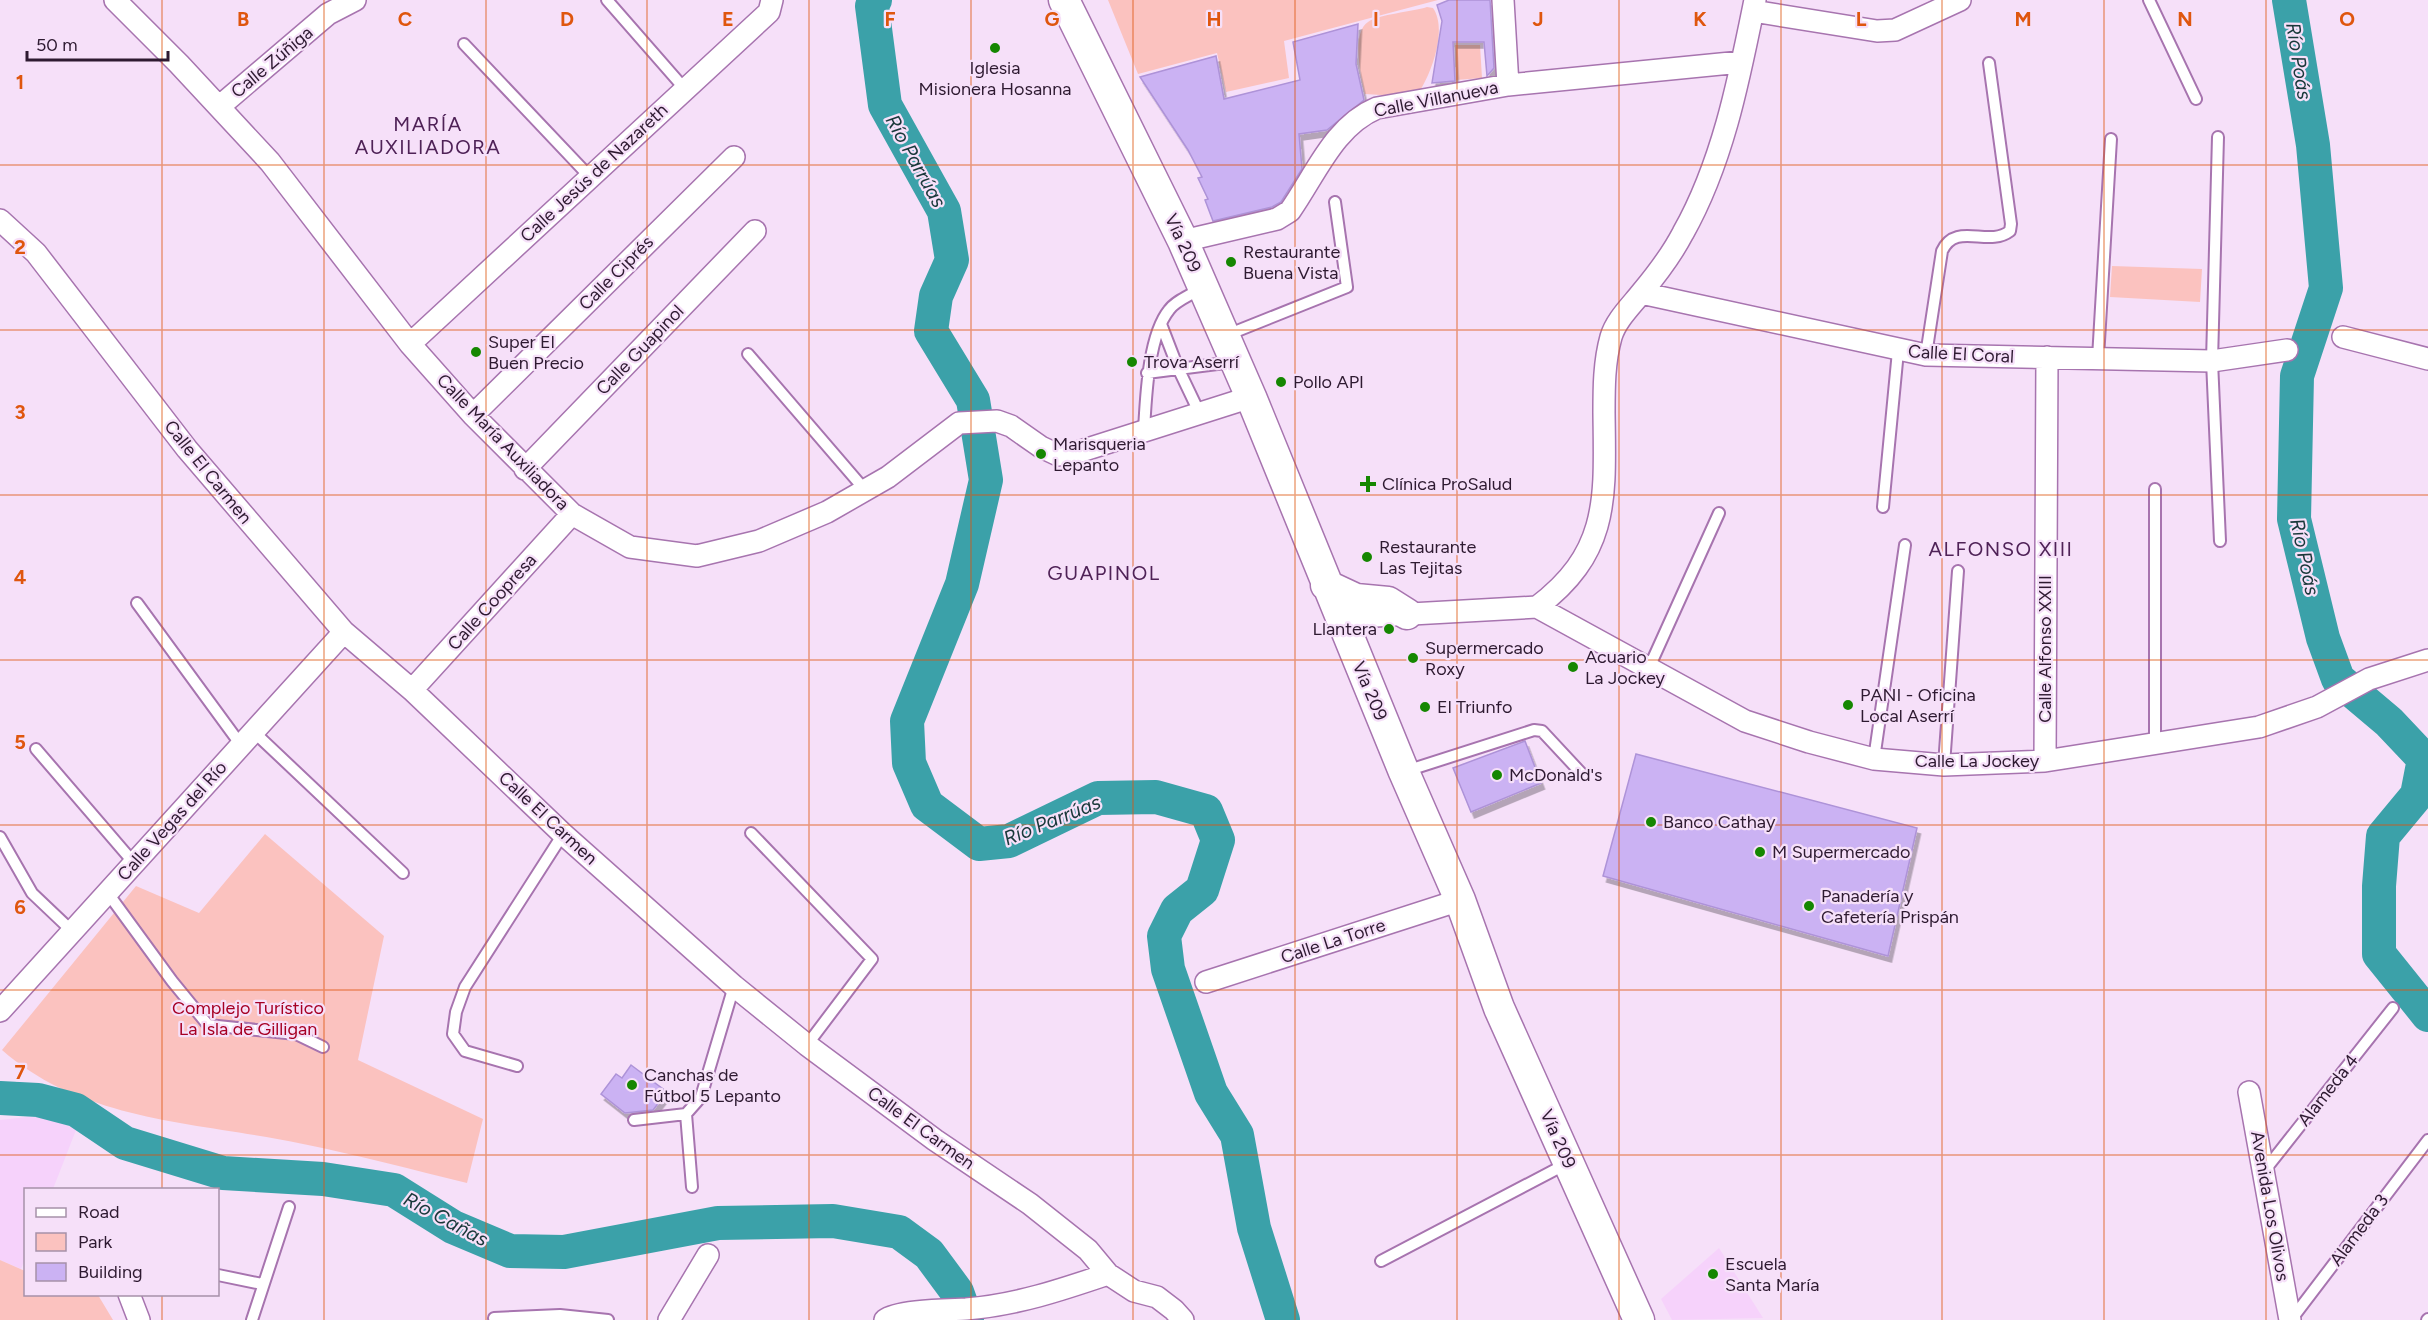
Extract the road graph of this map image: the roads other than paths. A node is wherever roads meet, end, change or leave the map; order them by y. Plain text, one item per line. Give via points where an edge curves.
1 (115, 0) edge
2 (356, 0) edge
3 (607, 0) edge
4 (772, 0) edge
5 (1064, 0) edge
6 (1503, 0) edge
7 (1960, 0) edge
8 (2149, 0) edge
9 (1754, 6) edge
10 (464, 44) dead end
11 (1741, 62) junction
12 (1989, 63) dead end
13 (1508, 85) junction
14 (684, 88) junction
15 (2196, 99) dead end
16 (220, 106) junction
17 (2218, 137) dead end
18 (2111, 139) dead end
19 (734, 158) dead end
20 (590, 177) junction
21 (1335, 202) dead end
22 (0, 220) edge
23 (755, 231) dead end
24 (1183, 242) junction
25 (1203, 287) junction
26 (1641, 293) junction
27 (1161, 324) junction
28 (2343, 337) dead end
29 (410, 344) junction
30 (1230, 349) junction
31 (2288, 350) dead end
32 (1898, 351) junction
33 (748, 354) dead end
34 (1926, 355) junction
35 (2047, 357) junction
36 (2098, 358) junction
37 (2428, 359) edge
38 (2212, 361) junction
39 (1178, 368) junction
40 (1147, 373) junction
41 (1251, 397) junction
42 (1199, 412) junction
43 (473, 415) junction
44 (1144, 430) junction
45 (525, 469) junction
46 (2155, 489) dead end
47 (865, 490) junction
48 (1884, 507) dead end
49 (1719, 513) dead end
50 (572, 514) junction
51 (2220, 541) dead end
52 (1905, 545) dead end
53 (1958, 571) dead end
54 (1326, 585) junction
55 (137, 603) dead end
56 (1536, 608) junction
57 (1407, 614) junction
58 (1339, 618) junction
59 (344, 632) junction
60 (2428, 660) edge
61 (1648, 670) junction
62 (412, 690) junction
63 (247, 738) junction
64 (2155, 744) junction
65 (36, 749) dead end
66 (1874, 759) junction
67 (2045, 761) junction
68 (1944, 765) junction
69 (1404, 772) junction
70 (1583, 775) dead end
71 (751, 833) dead end
72 (563, 834) junction
73 (0, 837) edge
74 (134, 863) junction
75 (403, 873) dead end
76 (107, 892) junction
77 (1460, 900) junction
78 (72, 931) junction
79 (1206, 982) dead end
80 (734, 986) junction
81 (4, 1000) edge
82 (2393, 1008) dead end
83 (807, 1045) junction
84 (323, 1047) dead end
85 (517, 1066) dead end
86 (2249, 1092) dead end
87 (686, 1114) junction
88 (634, 1120) dead end
89 (2428, 1140) edge
90 (1568, 1163) junction
91 (2264, 1171) junction
92 (692, 1187) dead end
93 (288, 1207) dead end
94 (708, 1255) dead end
95 (1381, 1261) dead end
96 (1108, 1274) junction
97 (219, 1275) edge
98 (262, 1284) junction
99 (130, 1296) edge
100 (494, 1318) dead end
101 (139, 1320) edge
102 (252, 1320) edge
103 (608, 1320) edge
104 (669, 1320) edge
105 (885, 1320) edge
106 (1183, 1320) edge
107 (1640, 1320) edge
108 (2290, 1320) edge

1 - 16 street, Calle María Auxiliadora
2 - 16 street, Calle Zúñiga via 328,14
3 - 14 lane
4 - 14 street, Calle Jesús de Nazareth via 769,12
5 - 24 main road, Vía 209
6 - 13 street
7 - 9 street via 1895,30 1877,31
8 - 15 lane
9 - 11 street
10 - 20 lane
11 - 13 street, Calle Villanueva
11 - 26 street via 1717,157 1702,195 1683,234
12 - 34 lane via 2010,231 2002,237 1954,237 1947,242 1942,251
13 - 24 street, Calle Villanueva via 1377,108 1359,116 1328,151 1290,211 1277,219
14 - 20 street, Calle Jesús de Nazareth
16 - 29 street, Calle María Auxiliadora via 270,162
17 - 38 lane
18 - 36 lane
19 - 43 street, Calle Ciprés
20 - 29 street, Calle Jesús de Nazareth
21 - 30 lane via 1347,287
22 - 59 street, Calle El Carmen via 36,253 187,449
23 - 45 street, Calle Guapinol
24 - 25 main road, Vía 209
25 - 27 lane via 1169,309
25 - 30 main road, Vía 209
26 - 32 street, Calle El Coral
26 - 56 street via 1625,311 1607,351 1605,471 1602,505 1591,548 1562,588
27 - 39 lane
27 - 40 lane
28 - 37 street
29 - 43 street, Calle María Auxiliadora
30 - 39 lane
30 - 41 main road, Vía 209
31 - 38 street, Calle El Coral
32 - 34 street, Calle El Coral
32 - 48 lane
33 - 47 lane
34 - 35 street, Calle El Coral
35 - 36 street, Calle El Coral
35 - 67 street, Calle Alfonso XXIII
36 - 38 street, Calle El Coral
38 - 51 lane
39 - 40 lane
39 - 42 lane
40 - 44 lane
41 - 42 street, Calle María Auxiliadora
41 - 54 main road, Vía 209
42 - 44 street, Calle María Auxiliadora
43 - 45 street, Calle María Auxiliadora
44 - 47 street, Calle María Auxiliadora via 1058,455 997,421 959,423
45 - 50 street, Calle María Auxiliadora
46 - 64 lane
47 - 50 street, Calle María Auxiliadora via 827,512 759,541 697,556 630,547
49 - 61 lane
50 - 62 street, Calle Coopresa
52 - 66 lane
53 - 68 lane
54 - 57 main road via 1356,599 1388,602
54 - 58 main road, Vía 209
55 - 63 lane
56 - 57 street
56 - 61 street, Calle La Jockey
57 - 58 street
58 - 69 main road, Vía 209
59 - 62 street, Calle El Carmen
59 - 63 street, Calle Vegas del Río
60 - 64 street, Calle La Jockey via 2369,679 2317,707 2259,727
61 - 66 street, Calle La Jockey via 1745,721
62 - 72 street, Calle El Carmen
63 - 74 street, Calle Vegas del Río
63 - 75 lane
64 - 67 street, Calle La Jockey
65 - 74 lane
66 - 68 street, Calle La Jockey
67 - 68 street, Calle La Jockey
69 - 70 lane via 1534,730 1542,731
69 - 77 main road, Vía 209
71 - 83 lane via 872,959
72 - 80 street, Calle El Carmen
72 - 85 lane via 465,987 456,1012 453,1034 465,1051
73 - 78 lane via 32,893
74 - 76 street, Calle Vegas del Río
76 - 78 street, Calle Vegas del Río
76 - 84 lane via 208,1025 296,1034
77 - 79 street, Calle La Torre
77 - 90 main road, Vía 209 via 1499,1008
78 - 81 street, Calle Vegas del Río
80 - 83 street, Calle El Carmen
80 - 87 lane via 701,1097
82 - 91 lane, Alameda 4
83 - 96 street, Calle El Carmen via 935,1140 1030,1204 1088,1250
86 - 91 street, Avenida Los Olivos
87 - 88 lane
87 - 92 lane
89 - 108 lane, Alameda 3
90 - 95 lane
90 - 107 main road, Vía 209
91 - 108 street, Avenida Los Olivos
93 - 98 lane
94 - 104 street
96 - 105 street via 1040,1298
96 - 106 street, Calle El Carmen via 1134,1291 1157,1297
97 - 98 lane
98 - 102 lane
99 - 101 street
100 - 103 lane via 560,1315

